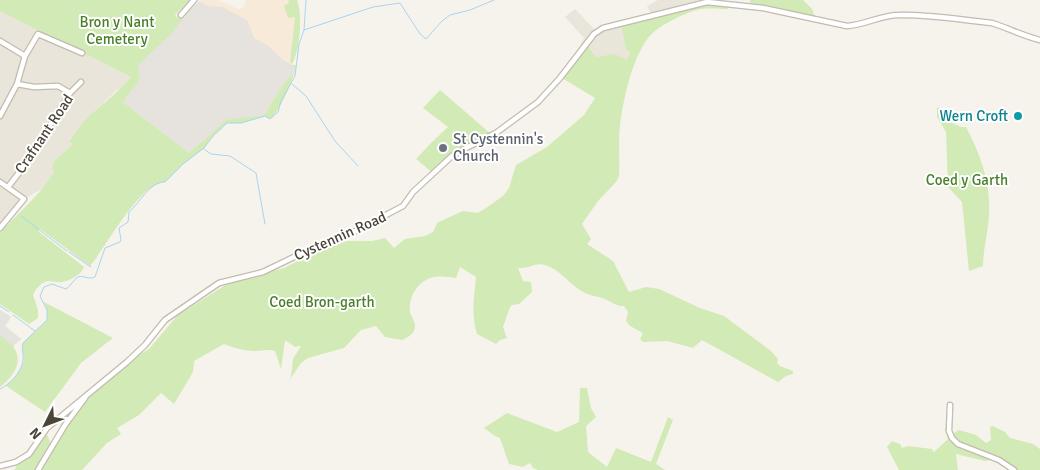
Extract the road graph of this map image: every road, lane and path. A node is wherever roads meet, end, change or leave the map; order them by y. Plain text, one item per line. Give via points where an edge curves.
1 (194, 0) edge
2 (707, 1) edge
3 (181, 15) dead end
4 (1040, 40) edge
5 (0, 41) edge
6 (82, 53) dead end
7 (25, 56) junction
8 (81, 82) dead end
9 (17, 84) junction
10 (70, 93) junction
11 (0, 116) edge
12 (0, 182) edge
13 (8, 187) junction
14 (0, 228) edge
15 (90, 391) junction
16 (950, 405) dead end
17 (0, 466) edge
18 (38, 470) edge
19 (1014, 470) edge

1 - 3 street
2 - 4 street via 763,8 847,26 899,15 992,23
2 - 15 street, Cystennin Road via 598,31 538,102 496,133 452,156 396,210 263,272 219,283 164,320 145,345
5 - 7 street
6 - 7 street via 39,33
7 - 9 street
8 - 10 street, Crafnant Road
9 - 10 street via 58,86
9 - 11 street
10 - 13 street, Crafnant Road
12 - 13 street
13 - 14 street via 24,199
15 - 17 street via 47,428 23,459
15 - 18 street
16 - 19 street via 949,430 952,438 958,444 999,460

